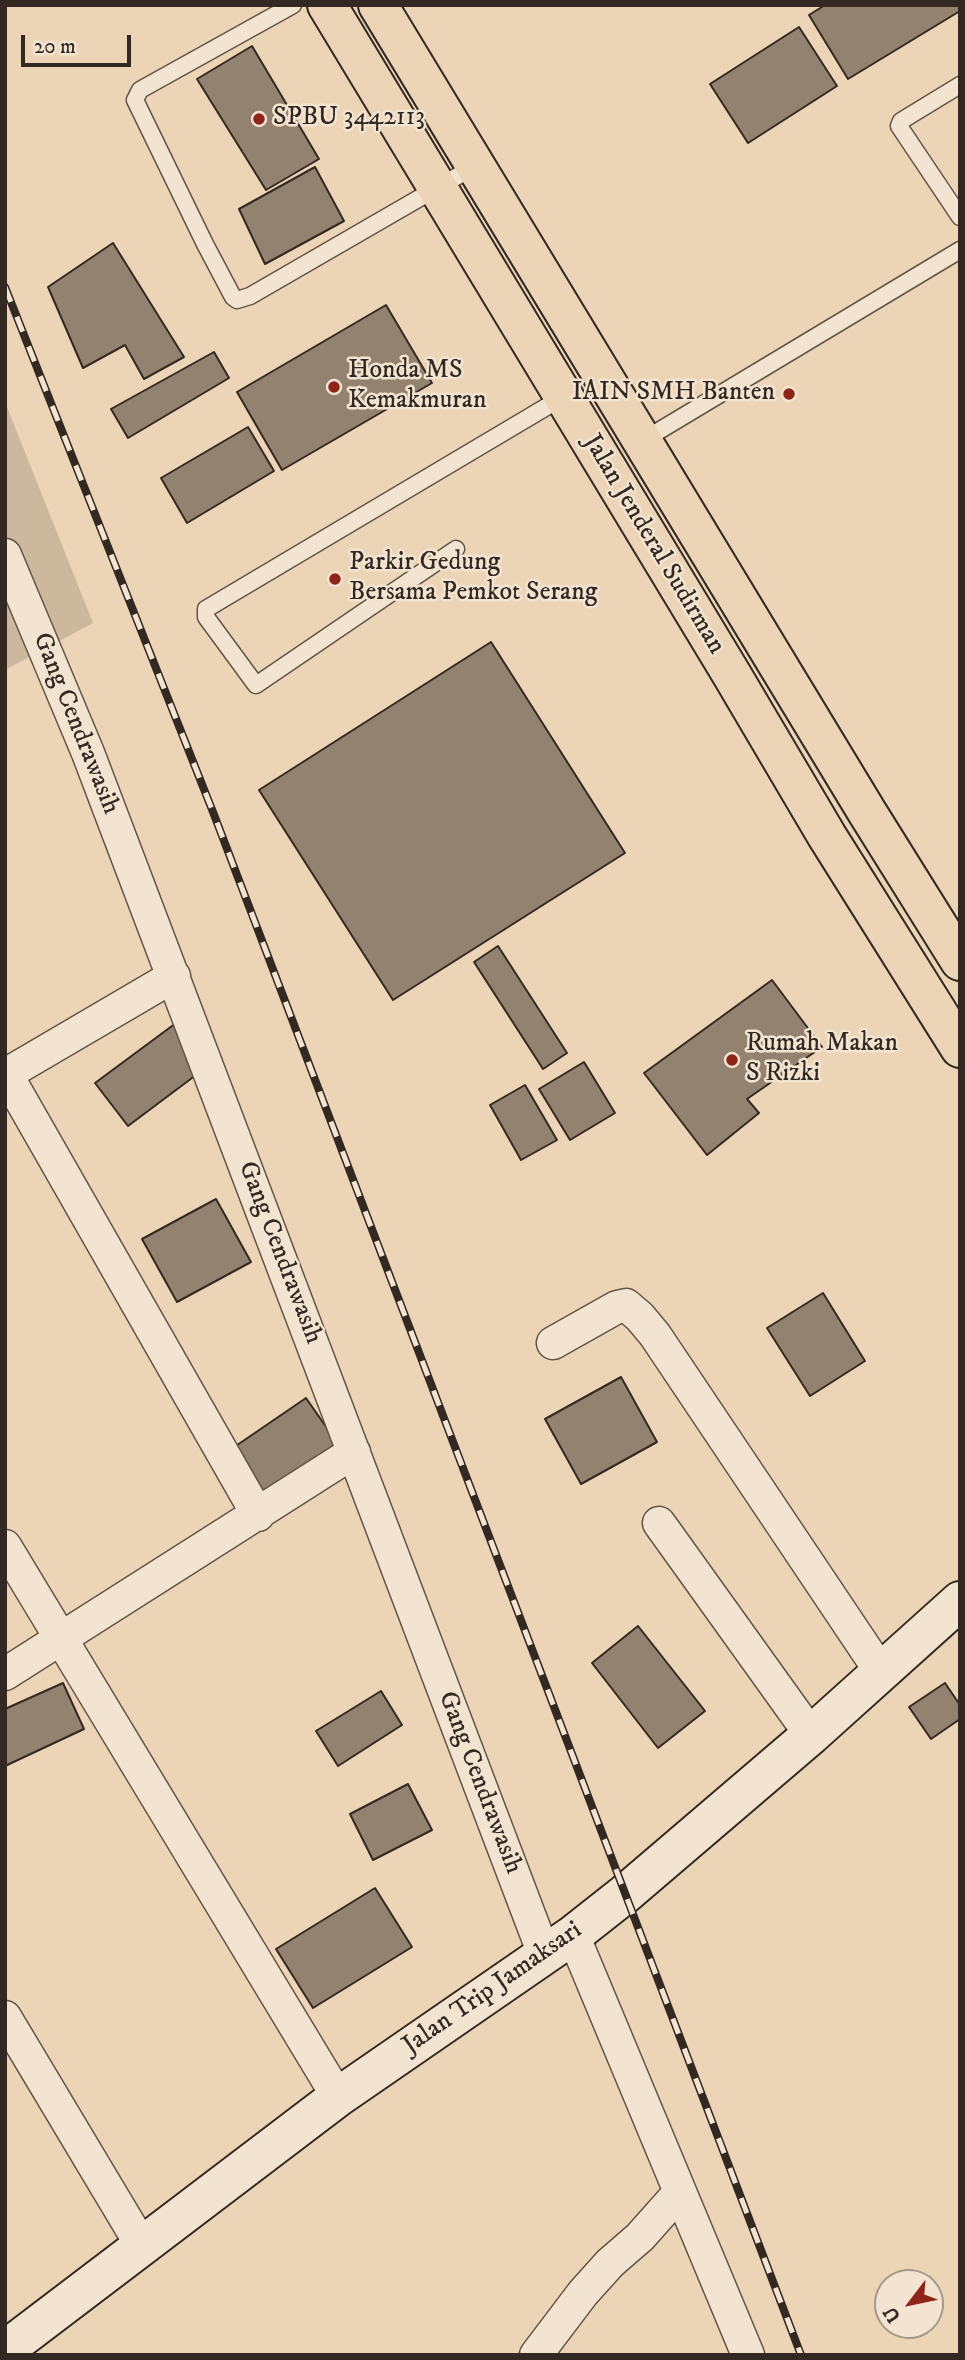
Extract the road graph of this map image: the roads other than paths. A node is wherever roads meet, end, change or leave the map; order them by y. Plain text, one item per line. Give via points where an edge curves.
1 (293, 5) edge
2 (327, 5) edge
3 (378, 5) edge
4 (960, 85) edge
5 (475, 166) junction
6 (437, 189) junction
7 (960, 218) edge
8 (960, 250) edge
9 (563, 397) junction
10 (642, 440) junction
11 (456, 549) dead end
12 (5, 555) edge
13 (960, 961) edge
14 (174, 976) junction
15 (960, 1048) edge
16 (6, 1074) edge
17 (554, 1343) dead end
18 (354, 1452) junction
19 (258, 1515) junction
20 (659, 1522) dead end
21 (5, 1546) edge
22 (960, 1601) edge
23 (61, 1639) junction
24 (881, 1672) junction
25 (5, 1674) edge
26 (811, 1735) junction
27 (559, 1944) junction
28 (5, 2017) edge
29 (338, 2097) junction
30 (680, 2192) junction
31 (142, 2246) junction
32 (5, 2350) edge
33 (536, 2355) edge
34 (748, 2355) edge

1 - 6 lane via 140,90 135,100 233,296 237,300 250,296
2 - 6 highway, Jalan Jenderal Sudirman
3 - 5 highway, Jalan Jenderal Sudirman
4 - 7 lane via 899,126
5 - 6 lane
5 - 10 highway, Jalan Jenderal Sudirman
6 - 9 highway, Jalan Jenderal Sudirman
8 - 10 lane
9 - 11 lane via 206,609 206,617 256,685
9 - 15 highway, Jalan Jenderal Sudirman
10 - 13 highway, Jalan Jenderal Sudirman
12 - 14 street, Gang Cendrawasih via 89,753
14 - 16 street
14 - 18 street, Gang Cendrawasih
16 - 19 street
17 - 24 street via 617,1307 626,1306 640,1317
18 - 19 street
18 - 27 street, Gang Cendrawasih
19 - 23 street
20 - 26 street
21 - 23 street
22 - 24 main road, Jalan Trip Jamaksari
23 - 25 street
23 - 29 street
24 - 26 main road, Jalan Trip Jamaksari
26 - 27 main road, Jalan Trip Jamaksari via 625,1894
27 - 29 main road, Jalan Trip Jamaksari
27 - 30 street, Gang Cendrawasih
28 - 31 street
29 - 31 main road, Jalan Trip Jamaksari
30 - 33 street via 592,2283
30 - 34 street, Gang Cendrawasih
31 - 32 main road, Jalan Trip Jamaksari

